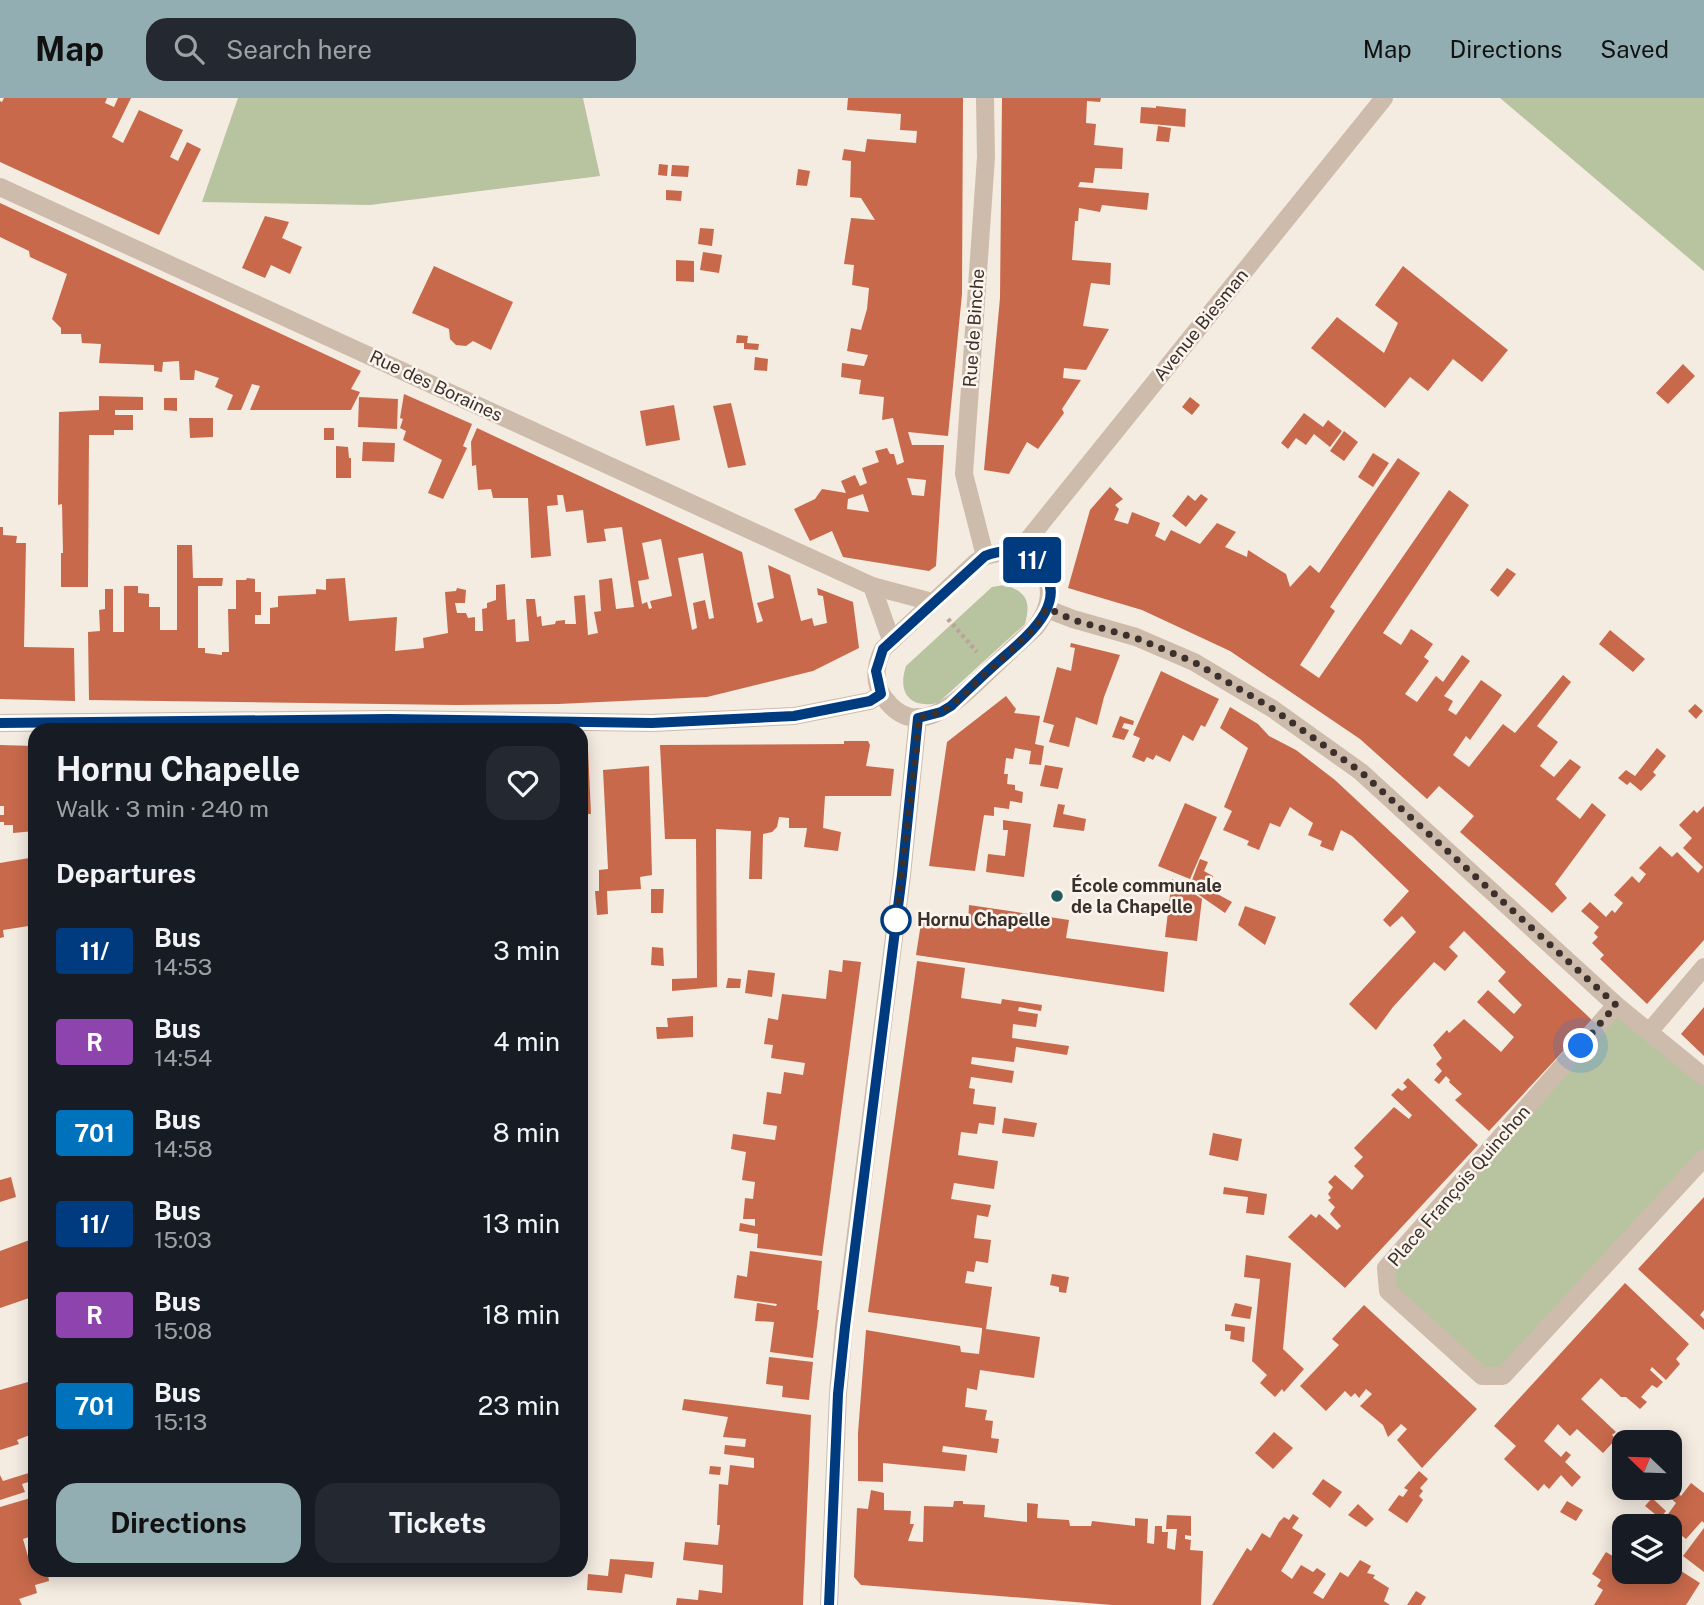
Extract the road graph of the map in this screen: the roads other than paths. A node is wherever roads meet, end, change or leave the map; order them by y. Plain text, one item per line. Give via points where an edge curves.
1 (985, 98) edge
2 (1384, 98) edge
3 (0, 187) edge
4 (1018, 552) junction
5 (985, 556) junction
6 (872, 586) junction
7 (932, 602) junction
8 (1047, 608) junction
9 (891, 640) junction
10 (881, 694) junction
11 (918, 718) junction
12 (0, 723) edge
13 (1704, 967) edge
14 (1616, 1005) junction
15 (1649, 1032) junction
16 (1704, 1077) edge
17 (1704, 1158) edge
18 (829, 1605) edge

1 - 5 street, Rue de Binche via 986,157 964,474
2 - 4 street, Avenue Biesman
3 - 6 street, Rue des Boraines
4 - 5 street
4 - 8 street via 1045,575
5 - 7 street
6 - 7 street, Rue des Boraines
6 - 9 street
7 - 9 street
8 - 11 street via 1035,628 941,712
8 - 14 street via 1194,662 1273,709 1361,772
9 - 10 street via 878,659
10 - 11 street via 897,710
10 - 12 street via 870,701 794,716 652,723 389,719
11 - 18 street via 843,1340
13 - 15 street
14 - 15 street
14 - 17 street, Place François Quinchon via 1386,1268 1388,1291 1482,1376 1503,1376
15 - 16 street

